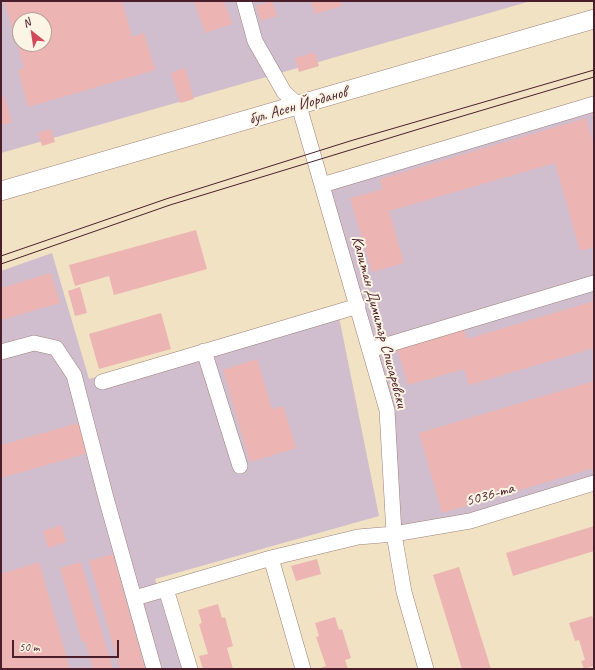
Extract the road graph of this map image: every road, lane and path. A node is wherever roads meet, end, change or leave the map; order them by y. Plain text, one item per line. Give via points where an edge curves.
1 (244, 1) edge
2 (594, 19) edge
3 (594, 104) edge
4 (298, 106) junction
5 (322, 185) junction
6 (1, 191) edge
7 (594, 284) edge
8 (358, 306) junction
9 (370, 350) junction
10 (1, 352) edge
11 (204, 352) junction
12 (102, 382) dead end
13 (240, 466) dead end
14 (594, 484) edge
15 (394, 534) junction
16 (271, 558) junction
17 (166, 590) junction
18 (134, 598) junction
19 (154, 669) edge
20 (190, 669) edge
21 (303, 669) edge
22 (426, 669) edge

1 - 4 street via 255,41 284,92
2 - 4 main road, бул. Асен Йорданов
3 - 5 street
4 - 5 street, Капитан Димитър Списаревски
4 - 6 main road, бул. Асен Йорданов
5 - 8 street, Капитан Димитър Списаревски
7 - 9 street
8 - 9 street, Капитан Димитър Списаревски
8 - 11 street
9 - 15 street, Капитан Димитър Списаревски via 387,410
10 - 18 street via 34,343 56,348 74,375
11 - 12 street
11 - 13 street
14 - 15 street, 5036-та via 470,521
15 - 16 street, 5036-та via 358,537
15 - 22 street, Капитан Димитър Списаревски via 404,592
16 - 17 street, 5036-та
16 - 21 street
17 - 18 street, 5036-та
17 - 20 street
18 - 19 street

